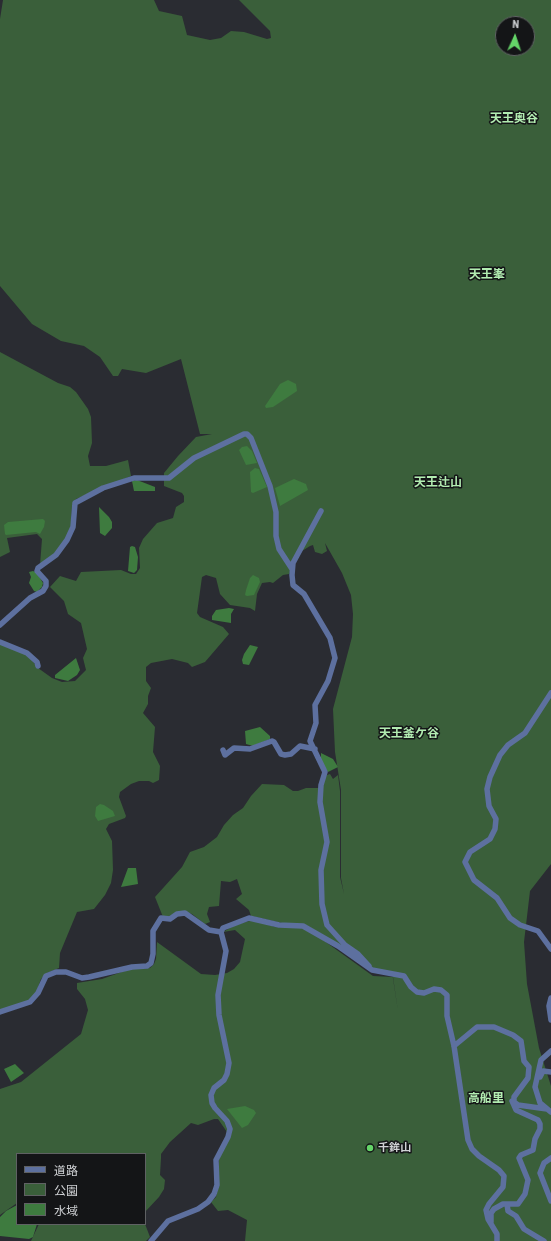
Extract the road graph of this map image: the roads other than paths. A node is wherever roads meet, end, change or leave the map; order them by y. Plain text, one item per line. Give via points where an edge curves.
1 (321, 511) dead end
2 (292, 570) junction
3 (0, 625) edge
4 (0, 642) edge
5 (38, 666) dead end
6 (551, 693) edge
7 (315, 749) junction
8 (223, 750) dead end
9 (221, 932) junction
10 (551, 949) edge
11 (372, 970) junction
12 (551, 998) edge
13 (0, 1012) edge
14 (551, 1020) edge
15 (454, 1046) junction
16 (551, 1051) edge
17 (551, 1072) edge
18 (538, 1076) junction
19 (514, 1097) junction
20 (549, 1110) edge
21 (551, 1158) edge
22 (551, 1201) edge
23 (507, 1204) junction
24 (492, 1224) junction
25 (152, 1241) edge
26 (497, 1241) edge
27 (544, 1241) edge

1 - 2 street via 298,553
2 - 3 street via 279,548 276,512 270,486 251,438 244,434 194,458 169,478 134,478 103,488 75,503 73,527 67,540 56,554 38,568 37,571 46,580 43,591 30,598
2 - 7 street via 293,585 304,594 330,638 335,658 330,676 315,705 316,723 310,741
4 - 5 street via 27,653
6 - 10 street via 525,733 508,745 500,755 487,789 489,806 496,819 496,829 490,839 467,854 465,862 474,880 497,898 510,918 538,931
7 - 8 street via 300,746 291,754 285,755 281,754 272,740 250,748 234,748 225,755
7 - 11 street via 325,772 320,785 320,802 327,842 321,870 323,912 327,925
9 - 11 street via 223,928 249,918 278,925 303,926
9 - 13 street via 208,930 186,913 177,914 170,919 160,918 153,931 153,959 147,966 132,967 90,978 56,972 46,976 38,993 30,1002
9 - 25 street via 226,951 218,995 219,1015 229,1063 224,1080 214,1088 211,1095 212,1103 230,1129 216,1160 217,1185 211,1198 198,1209 168,1221
11 - 15 street via 404,976 411,988 418,992 434,989 441,990 447,995 447,1016
12 - 14 street
15 - 19 street via 476,1027 500,1028 521,1041 529,1073
15 - 24 street via 468,1140 479,1156 504,1176 503,1187 486,1210
16 - 18 street via 541,1060
17 - 18 street via 544,1071 540,1077
18 - 20 street via 536,1093 540,1103
19 - 20 street via 514,1102 518,1105
19 - 23 street via 513,1105 516,1110 538,1120 540,1124 533,1150 519,1158 528,1180 525,1194 518,1204
21 - 22 street via 544,1163 540,1173
23 - 24 street via 494,1209 491,1213
23 - 27 street via 508,1211 516,1216 524,1229
24 - 26 street via 498,1234

